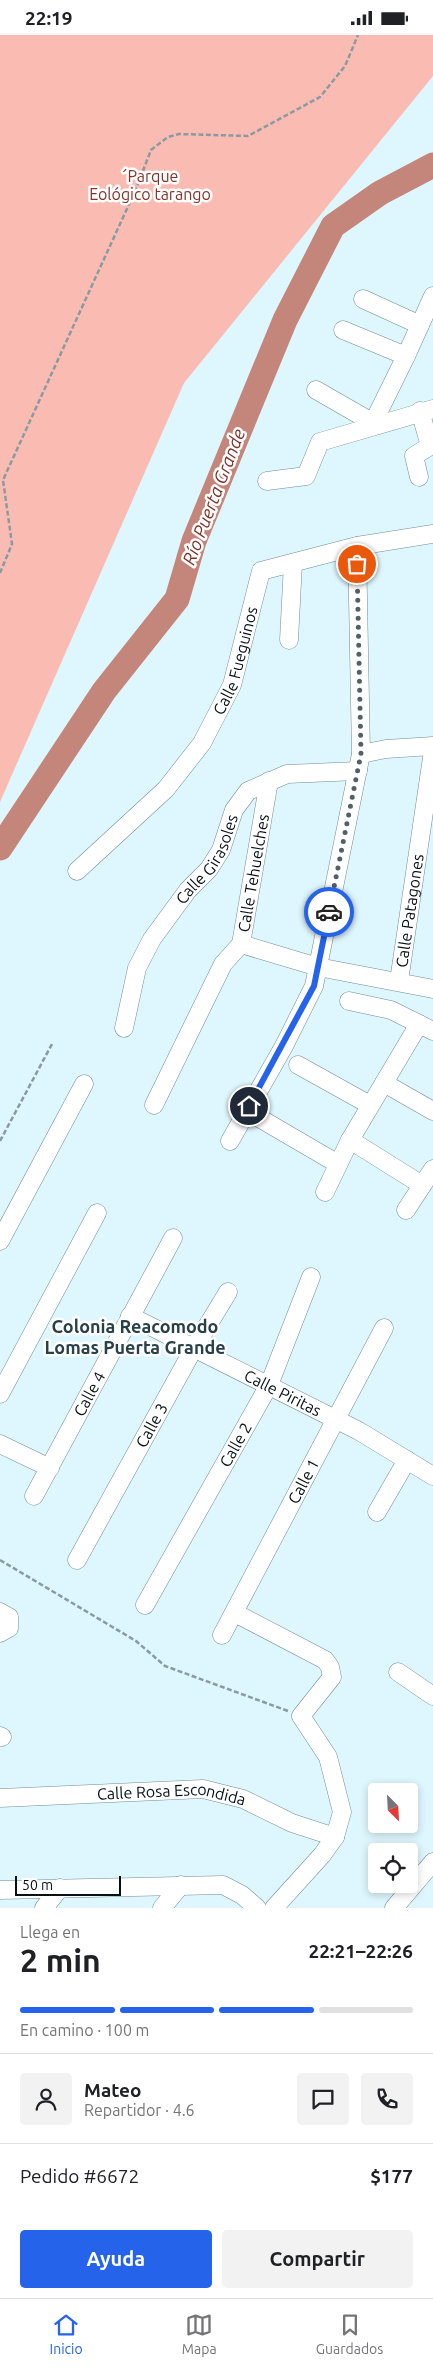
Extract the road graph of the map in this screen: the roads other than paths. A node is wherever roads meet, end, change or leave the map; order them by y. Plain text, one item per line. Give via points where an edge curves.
1 (433, 296) edge
2 (363, 299) dead end
3 (420, 325) junction
4 (344, 330) dead end
5 (406, 356) junction
6 (316, 390) dead end
7 (427, 410) edge
8 (375, 424) junction
9 (419, 477) dead end
10 (267, 481) dead end
11 (433, 534) edge
12 (357, 546) junction
13 (293, 563) junction
14 (289, 640) dead end
15 (433, 747) edge
16 (433, 751) edge
17 (360, 763) junction
18 (269, 781) junction
19 (77, 871) dead end
20 (241, 944) junction
21 (318, 967) junction
22 (398, 981) junction
23 (433, 989) edge
24 (349, 1001) dead end
25 (124, 1028) dead end
26 (426, 1028) edge
27 (298, 1065) dead end
28 (384, 1083) junction
29 (84, 1084) dead end
30 (154, 1105) dead end
31 (370, 1105) junction
32 (433, 1111) edge
33 (261, 1119) dead end
34 (350, 1139) junction
35 (230, 1141) dead end
36 (338, 1164) junction
37 (433, 1169) edge
38 (422, 1185) junction
39 (325, 1192) dead end
40 (406, 1210) dead end
41 (97, 1213) dead end
42 (173, 1238) dead end
43 (0, 1241) edge
44 (311, 1277) dead end
45 (228, 1292) dead end
46 (130, 1316) junction
47 (384, 1328) dead end
48 (194, 1348) junction
49 (269, 1385) junction
50 (0, 1394) edge
51 (337, 1419) junction
52 (0, 1444) edge
53 (407, 1460) junction
54 (50, 1468) junction
55 (433, 1476) edge
56 (34, 1496) dead end
57 (377, 1512) dead end
58 (77, 1560) dead end
59 (144, 1605) dead end
60 (0, 1612) edge
61 (235, 1613) junction
62 (0, 1633) edge
63 (222, 1635) dead end
64 (398, 1672) dead end
65 (433, 1696) edge
66 (0, 1798) edge
67 (335, 1837) junction
68 (433, 1862) edge
69 (181, 1885) junction
70 (60, 1888) junction
71 (0, 1890) edge
72 (44, 1908) edge
73 (162, 1908) edge
74 (257, 1908) edge
75 (274, 1908) edge
76 (394, 1908) edge

1 - 3 street
2 - 3 street
3 - 5 street
4 - 5 street
5 - 8 street
6 - 8 street
7 - 8 street
7 - 9 street via 430,446 414,456
8 - 10 street via 320,442 306,476
11 - 12 street, Calle Fueguinos
12 - 13 street, Calle Fueguinos
12 - 17 street
13 - 14 street
13 - 19 street, Calle Fueguinos via 261,571 232,685 202,743 166,789
15 - 17 street, Calle Girasoles via 386,749
16 - 22 street, Calle Patagones
17 - 18 street, Calle Girasoles via 287,774
17 - 21 street
18 - 20 street, Calle Tehuelches
18 - 25 street, Calle Girasoles via 248,791 234,810 221,849 209,869 188,890 152,939 137,968
20 - 21 street, Calle Tehuelches
20 - 30 street via 223,964
21 - 22 street, Calle Tehuelches
21 - 35 street via 310,995
22 - 23 street, Calle Tehuelches
24 - 26 street via 391,1010
26 - 28 street
27 - 31 street
28 - 31 street
28 - 32 street
29 - 43 street
31 - 34 street
33 - 36 street
34 - 36 street
34 - 38 street
36 - 39 street
37 - 38 street
38 - 40 street
41 - 50 street
42 - 46 street, Calle 4
44 - 49 street, Calle 2
45 - 48 street, Calle 3
46 - 48 street, Calle Piritas
46 - 54 street, Calle 4
47 - 51 street, Calle 1
48 - 49 street, Calle Piritas
48 - 58 street, Calle 3
49 - 51 street, Calle Piritas
49 - 59 street, Calle 2
51 - 53 street, Calle Piritas
51 - 61 street, Calle 1
52 - 54 street
53 - 55 street, Calle Piritas
53 - 57 street
54 - 56 street, Calle 4
60 - 62 street via 9,1617 9,1628
61 - 63 street, Calle 1
61 - 67 street via 325,1660 330,1667 332,1677 301,1716 328,1757 342,1811
64 - 65 street
66 - 67 street, Calle Rosa Escondida via 203,1789 243,1799 292,1823
67 - 75 street
68 - 76 street
69 - 70 street
69 - 73 street
69 - 74 street via 222,1885 242,1895
70 - 71 street
70 - 72 street

